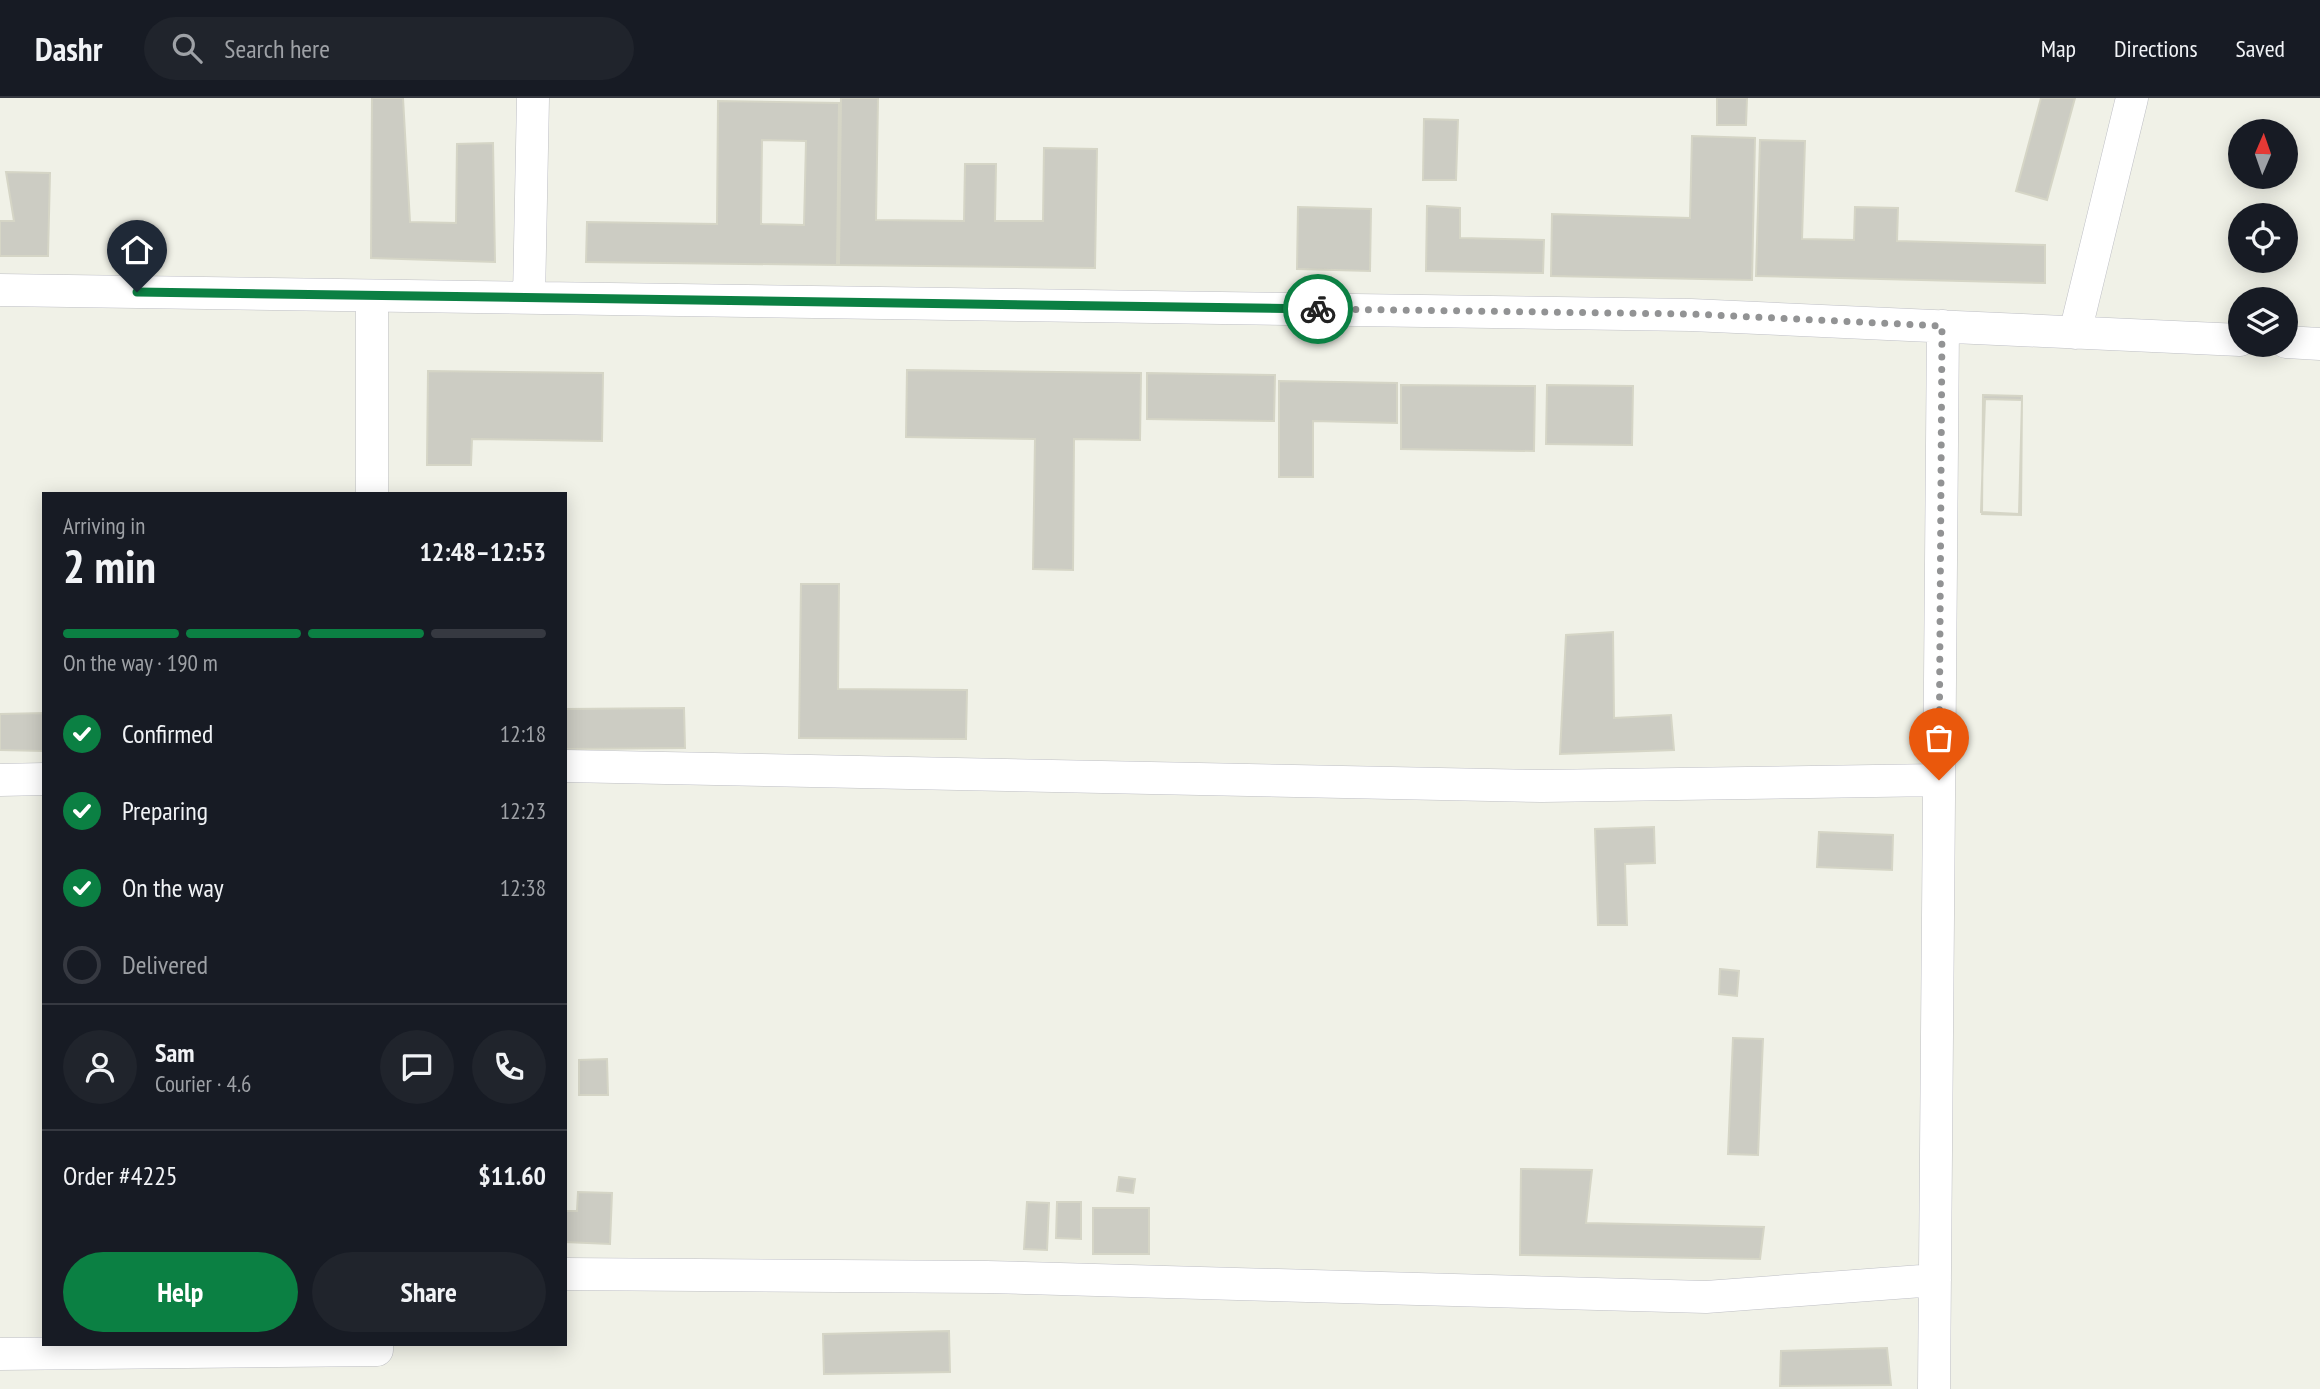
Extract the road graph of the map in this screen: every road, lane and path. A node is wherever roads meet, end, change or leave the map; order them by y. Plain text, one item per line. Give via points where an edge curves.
1 (533, 98) edge
2 (2132, 98) edge
3 (0, 290) edge
4 (372, 296) junction
5 (529, 298) junction
6 (1942, 326) junction
7 (2076, 333) junction
8 (2228, 339) edge
9 (2298, 343) edge
10 (2320, 344) edge
11 (372, 492) edge
12 (567, 766) edge
13 (42, 779) edge
14 (0, 780) edge
15 (1939, 780) junction
16 (567, 1274) edge
17 (1935, 1280) junction
18 (377, 1346) edge
19 (0, 1354) edge
20 (1934, 1389) edge

1 - 5 street
2 - 7 street
3 - 4 street
4 - 5 street
4 - 11 street
5 - 6 street via 1691,314
6 - 7 street
6 - 15 street
7 - 8 street
9 - 10 street
12 - 15 street via 1542,786
13 - 14 street
15 - 17 street
16 - 17 street via 987,1277 1706,1297
17 - 20 street
18 - 19 street via 377,1350

